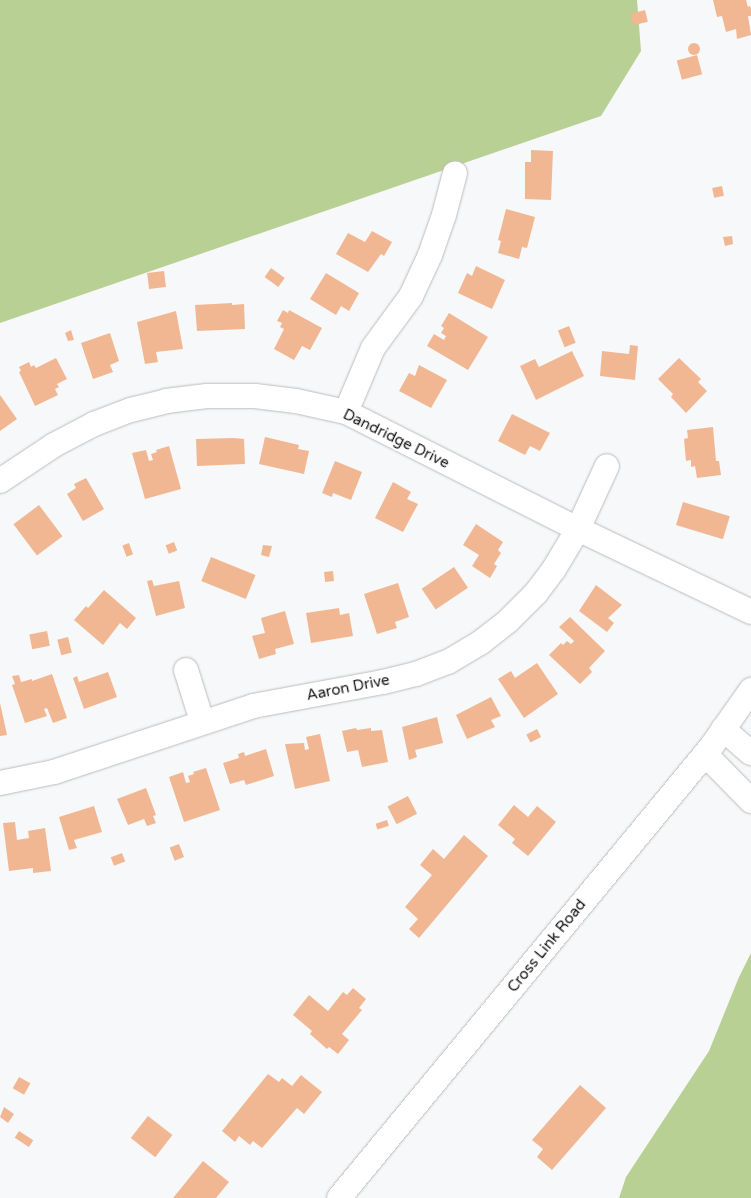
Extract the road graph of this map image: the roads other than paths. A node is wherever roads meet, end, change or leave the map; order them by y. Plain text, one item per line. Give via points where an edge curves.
1 (455, 173) dead end
2 (346, 412) junction
3 (607, 466) dead end
4 (0, 481) edge
5 (578, 529) junction
6 (751, 612) edge
7 (186, 670) dead end
8 (751, 690) edge
9 (202, 721) junction
10 (723, 729) junction
11 (751, 753) edge
12 (705, 754) junction
13 (751, 759) edge
14 (732, 782) junction
15 (0, 783) edge
16 (751, 801) edge
17 (339, 1198) edge

1 - 2 street via 430,255 410,296 373,348
2 - 4 street, Dandridge Drive via 255,396 207,396 166,401 94,424 54,445
2 - 5 street, Dandridge Drive
3 - 5 street, Aaron Drive
5 - 6 street, Dandridge Drive
5 - 9 street, Aaron Drive via 536,593 480,643 448,662 416,674 253,706
7 - 9 street
8 - 10 street, Cross Link Road
9 - 15 street, Aaron Drive via 54,772
10 - 11 street
10 - 12 street, Cross Link Road
12 - 14 street
12 - 17 street, Cross Link Road
13 - 14 street
14 - 16 street

